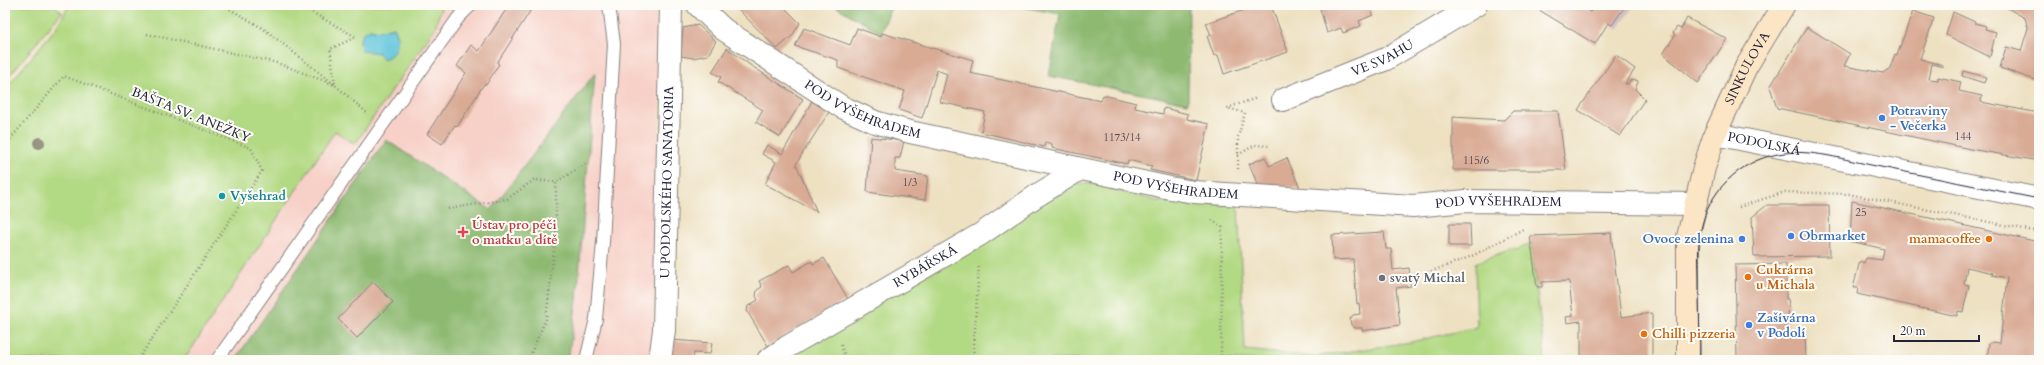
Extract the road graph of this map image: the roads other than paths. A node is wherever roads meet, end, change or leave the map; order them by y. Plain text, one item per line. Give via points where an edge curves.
1 (471, 5) edge
2 (609, 5) edge
3 (671, 5) edge
4 (698, 5) edge
5 (1476, 5) edge
6 (1784, 5) edge
7 (1283, 100) road end
8 (1715, 134) junction
9 (1080, 169) junction
10 (2039, 199) edge
11 (1695, 204) junction
12 (217, 360) edge
13 (586, 360) edge
14 (660, 360) edge
15 (768, 360) edge
16 (1688, 360) edge

1 - 12 lane via 458,18
2 - 13 lane via 614,44 608,154 596,320
3 - 14 street, U PODOLSKÉHO SANATORIA via 664,330
4 - 9 street, POD VYŠEHRADEM via 736,38 842,107 875,122
5 - 7 street, VE SVAHU via 1386,58
6 - 8 street, SINKULOVA via 1746,67
8 - 10 street, PODOLSKÁ
8 - 11 street, PODOLSKÁ
9 - 11 street, POD VYŠEHRADEM via 1194,192 1413,206 1466,201
9 - 15 street, RYBÁŘSKÁ via 980,234
11 - 16 street, PODOLSKÁ via 1688,237

